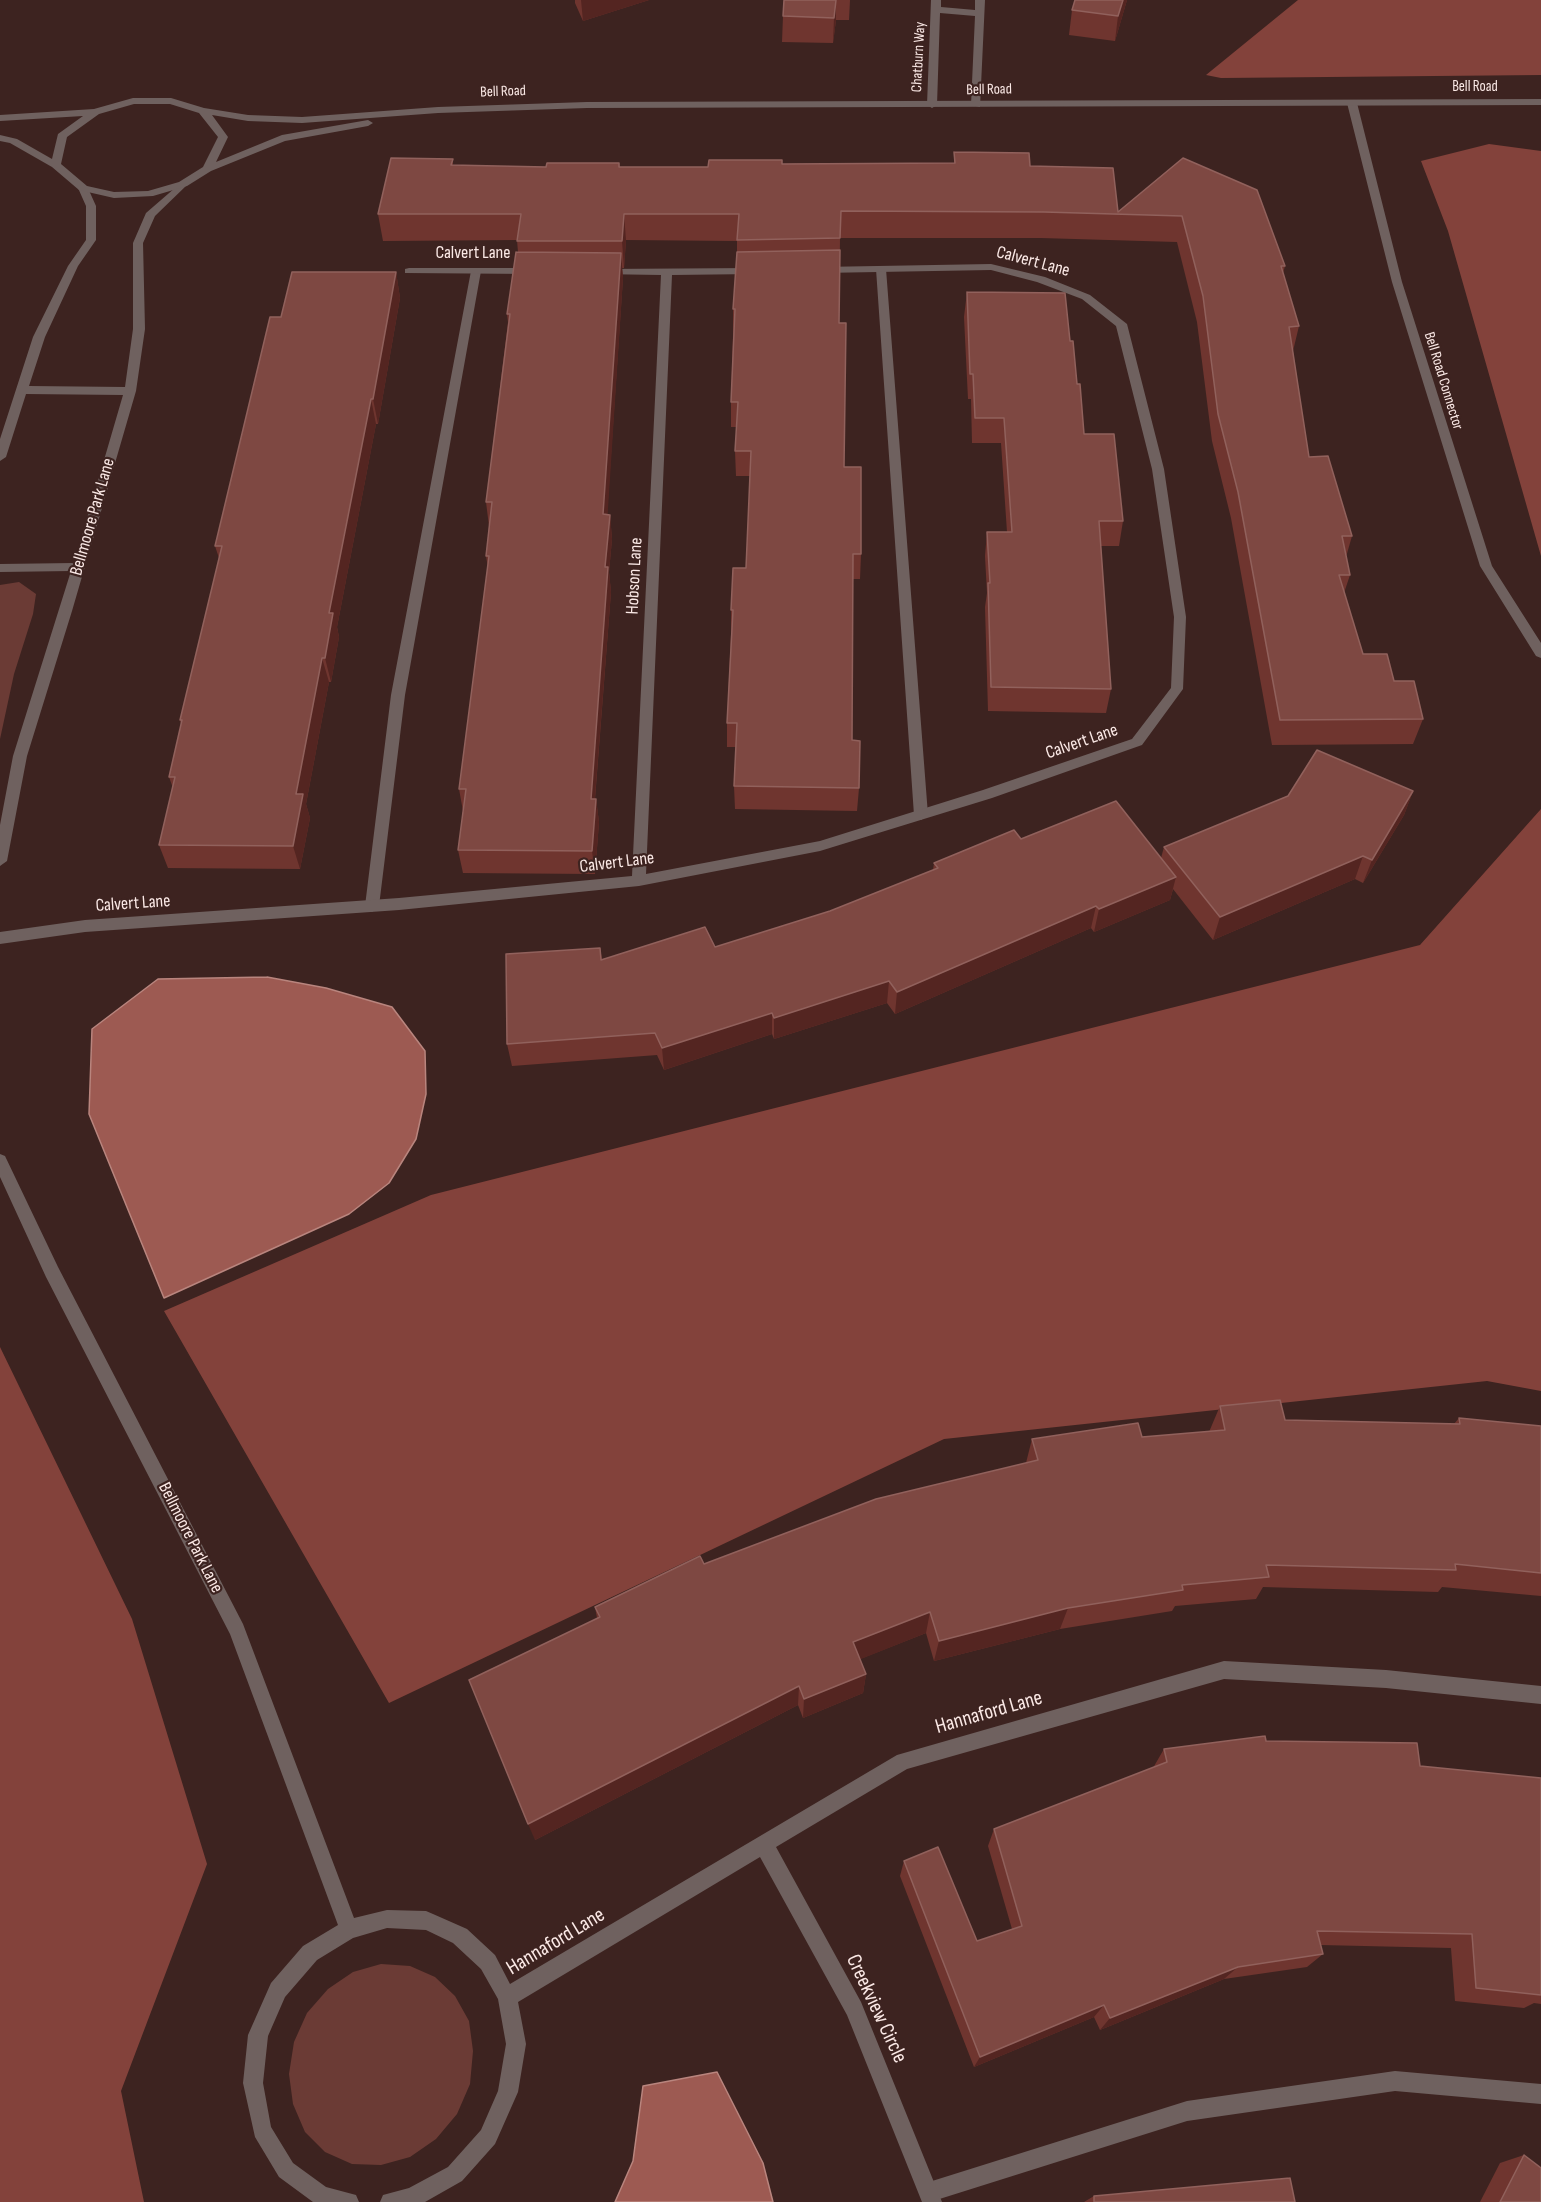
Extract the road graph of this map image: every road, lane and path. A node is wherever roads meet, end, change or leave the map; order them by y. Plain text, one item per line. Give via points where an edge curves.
1 (980, 0) edge
2 (936, 5) edge
3 (979, 14) junction
4 (1541, 102) edge
5 (1352, 103) junction
6 (932, 105) junction
7 (976, 105) junction
8 (438, 110) junction
9 (203, 111) junction
10 (95, 112) junction
11 (0, 118) edge
12 (0, 138) edge
13 (56, 165) junction
14 (207, 169) junction
15 (183, 184) junction
16 (83, 188) junction
17 (881, 269) junction
18 (809, 270) edge
19 (409, 271) dead end
20 (476, 271) junction
21 (774, 271) edge
22 (547, 272) edge
23 (583, 272) edge
24 (667, 273) junction
25 (22, 390) junction
26 (130, 391) junction
27 (0, 457) edge
28 (78, 567) junction
29 (0, 568) edge
30 (1541, 653) edge
31 (921, 815) junction
32 (0, 861) edge
33 (639, 880) junction
34 (372, 906) junction
35 (0, 938) edge
36 (0, 1161) edge
37 (1541, 1695) edge
38 (763, 1843) junction
39 (349, 1929) junction
40 (507, 1997) junction
41 (1541, 2094) edge
42 (930, 2197) edge
43 (413, 2200) edge
44 (349, 2202) edge
45 (390, 2202) edge

1 - 3 street
2 - 3 street, Chatburn Way
2 - 6 street, Chatburn Way
3 - 7 street
4 - 5 street, Bell Road
5 - 7 street, Bell Road
5 - 30 street, Bell Road Connector via 1397,282 1486,566
6 - 7 street, Bell Road
6 - 8 street, Bell Road via 587,105
8 - 9 street, Bell Road via 302,120
8 - 14 street, Bell Road via 282,138
9 - 10 street, Bell Road via 171,101 133,101
9 - 14 street via 223,137
10 - 11 street, Bell Road
10 - 13 street, Bell Road via 62,136
12 - 13 street, Bell Road
13 - 16 street, Bell Road
14 - 15 street, Bell Road
15 - 16 street, Bell Road via 149,194 114,195
15 - 26 street, Bellmoore Park Lane via 150,215 138,243 139,329
16 - 25 street via 91,206 91,240 39,337
17 - 18 street, Calvert Lane
17 - 31 street
17 - 31 street, Calvert Lane via 991,267 1041,279 1086,297 1120,324 1158,469 1180,617 1177,688 1137,742
19 - 20 street, Calvert Lane
20 - 22 street, Calvert Lane
20 - 34 street via 398,695
21 - 24 street
23 - 24 street
24 - 33 street, Hobson Lane
25 - 26 street
25 - 27 street
26 - 28 street, Bellmoore Park Lane
28 - 29 street
28 - 32 street, Bellmoore Park Lane via 20,756
31 - 33 street, Calvert Lane via 820,846
33 - 34 street, Calvert Lane
34 - 35 street, Calvert Lane via 85,926
36 - 39 street, Bellmoore Park Lane via 52,1272 237,1630
37 - 38 street, Hannaford Lane via 1386,1679 1224,1670 903,1761
38 - 40 street, Hannaford Lane
38 - 42 street, Creekview Circle via 854,2009
39 - 40 street via 387,1919 426,1921 460,1936 488,1962
39 - 44 street via 310,1953 278,1989 258,2035 253,2083 262,2130 286,2170 322,2196
40 - 43 street via 516,2044 508,2092 488,2137 455,2174
41 - 42 street via 1395,2081 1187,2110
43 - 45 street

